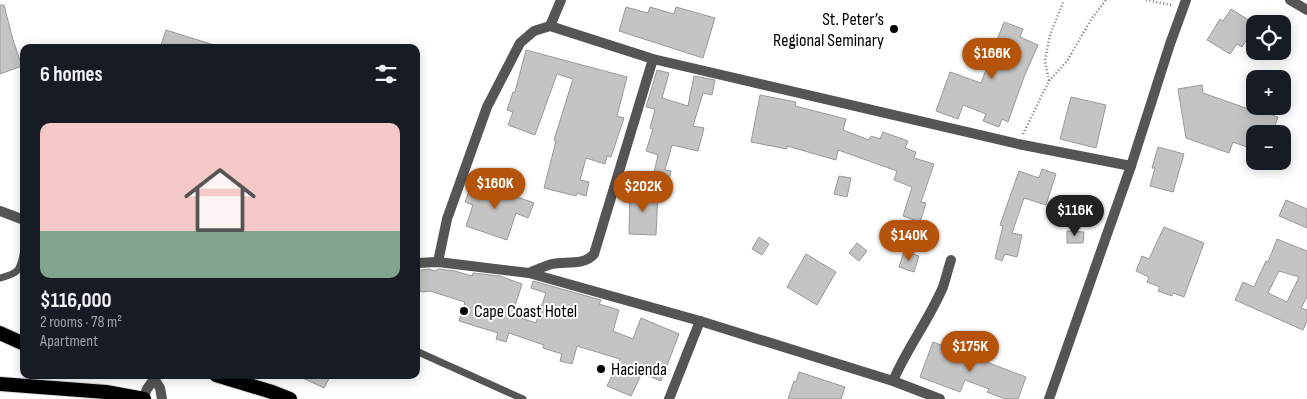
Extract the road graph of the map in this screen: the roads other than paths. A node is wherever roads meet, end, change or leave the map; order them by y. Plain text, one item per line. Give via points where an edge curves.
1 (561, 0) edge
2 (1290, 0) edge
3 (1182, 1) edge
4 (1307, 10) edge
5 (550, 26) junction
6 (653, 59) junction
7 (1131, 166) junction
8 (0, 211) edge
9 (20, 218) edge
10 (951, 260) dead end
11 (438, 262) junction
12 (420, 263) edge
13 (20, 264) edge
14 (528, 273) junction
15 (0, 278) edge
16 (700, 321) junction
17 (0, 333) edge
18 (20, 342) edge
19 (20, 343) edge
20 (0, 344) edge
21 (420, 353) edge
22 (153, 379) edge
23 (156, 379) edge
24 (229, 379) edge
25 (893, 381) junction
26 (0, 384) edge
27 (62, 389) junction
28 (83, 399) edge
29 (143, 399) edge
30 (162, 399) edge
31 (290, 399) edge
32 (522, 399) edge
33 (669, 399) edge
34 (940, 399) edge
35 (1049, 399) edge

1 - 5 street
2 - 4 street
3 - 7 street
5 - 6 street
5 - 11 street via 534,31 520,43 487,107 447,219
6 - 7 street via 1018,144
6 - 14 street via 594,254 585,261 553,264
7 - 35 street
8 - 9 street
10 - 25 street via 943,286
11 - 12 street
11 - 14 street
13 - 15 lane via 18,271
14 - 16 street
16 - 25 street
16 - 33 street
17 - 18 highway
19 - 20 highway
21 - 32 lane
22 - 29 street
23 - 30 street
24 - 31 highway
25 - 34 street
26 - 27 highway
27 - 28 highway
27 - 29 highway

